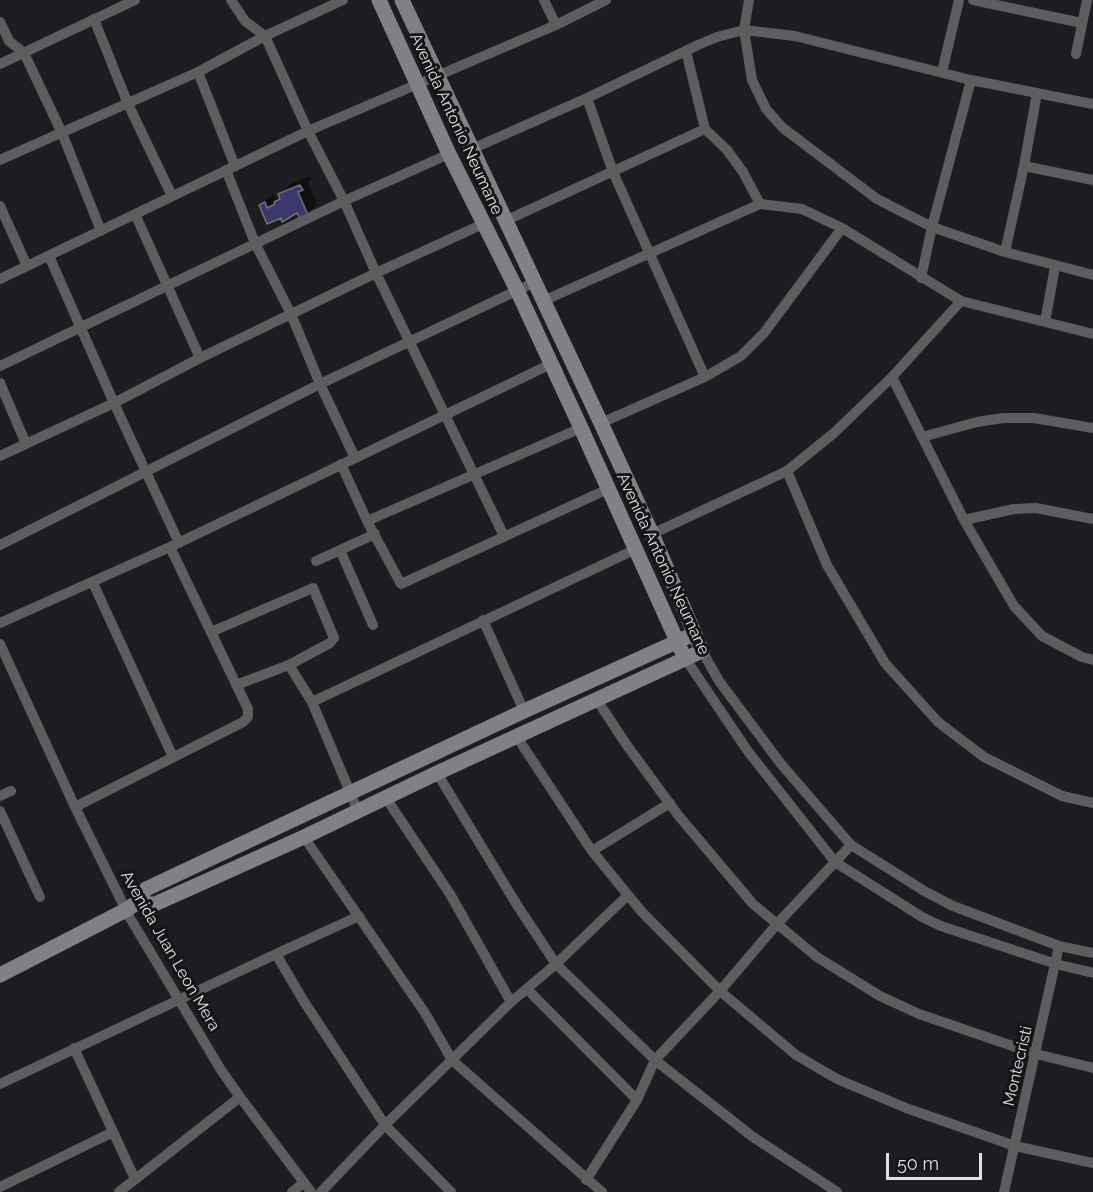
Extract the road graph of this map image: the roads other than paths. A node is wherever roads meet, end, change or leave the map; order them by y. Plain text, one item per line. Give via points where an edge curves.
1 (135, 0) edge
2 (231, 0) edge
3 (343, 0) edge
4 (379, 0) edge
5 (402, 0) edge
6 (544, 0) edge
7 (606, 0) edge
8 (749, 0) edge
9 (959, 0) edge
10 (973, 0) edge
11 (1087, 0) edge
12 (1006, 4) edge
13 (94, 19) junction
14 (0, 22) edge
15 (1083, 23) junction
16 (556, 25) junction
17 (744, 30) junction
18 (265, 36) junction
19 (687, 51) junction
20 (24, 53) junction
21 (1076, 54) dead end
22 (0, 64) edge
23 (198, 72) junction
24 (942, 72) junction
25 (438, 75) junction
26 (971, 80) junction
27 (417, 84) junction
28 (1037, 93) junction
29 (587, 98) junction
30 (128, 104) junction
31 (1093, 104) edge
32 (705, 129) junction
33 (308, 131) junction
34 (62, 133) junction
35 (472, 149) junction
36 (449, 154) junction
37 (0, 160) edge
38 (1024, 166) junction
39 (230, 168) junction
40 (613, 172) junction
41 (1093, 180) edge
42 (172, 196) junction
43 (344, 201) junction
44 (760, 204) junction
45 (0, 206) edge
46 (135, 214) junction
47 (507, 220) junction
48 (483, 224) junction
49 (932, 227) junction
50 (842, 228) junction
51 (101, 231) junction
52 (255, 243) junction
53 (1005, 252) junction
54 (651, 253) junction
55 (49, 256) junction
56 (27, 266) junction
57 (1055, 267) junction
58 (376, 273) junction
59 (1093, 275) edge
60 (921, 278) junction
61 (0, 279) edge
62 (535, 282) junction
63 (166, 286) junction
64 (517, 290) junction
65 (543, 301) junction
66 (961, 301) junction
67 (291, 314) junction
68 (1045, 322) junction
69 (81, 327) junction
70 (1093, 334) edge
71 (409, 340) junction
72 (200, 358) junction
73 (551, 364) junction
74 (0, 366) edge
75 (892, 376) junction
76 (705, 377) junction
77 (0, 383) edge
78 (320, 384) junction
79 (114, 403) junction
80 (446, 416) junction
81 (601, 423) junction
82 (581, 428) junction
83 (1093, 428) edge
84 (922, 436) junction
85 (26, 444) junction
86 (0, 456) edge
87 (355, 458) junction
88 (342, 464) junction
89 (787, 471) junction
90 (146, 472) junction
91 (474, 473) junction
92 (608, 489) junction
93 (963, 519) junction
94 (1093, 519) edge
95 (367, 521) junction
96 (375, 534) junction
97 (652, 534) junction
98 (504, 536) junction
99 (0, 544) edge
100 (175, 545) junction
101 (636, 549) junction
102 (340, 550) junction
103 (316, 561) dead end
104 (93, 583) junction
105 (483, 620) junction
106 (0, 623) edge
107 (373, 625) dead end
108 (211, 632) junction
109 (694, 634) junction
110 (678, 642) junction
111 (0, 644) edge
112 (702, 651) junction
113 (685, 658) junction
114 (1093, 660) edge
115 (289, 665) junction
116 (236, 685) junction
117 (597, 700) junction
118 (312, 702) junction
119 (524, 711) junction
120 (518, 737) junction
121 (173, 757) junction
122 (437, 773) junction
123 (11, 791) dead end
124 (350, 792) junction
125 (0, 796) edge
126 (386, 798) junction
127 (670, 803) junction
128 (1093, 803) edge
129 (75, 807) junction
130 (0, 811) edge
131 (358, 811) junction
132 (304, 837) junction
133 (851, 845) junction
134 (592, 851) junction
135 (835, 862) junction
136 (628, 895) junction
137 (40, 897) dead end
138 (131, 908) junction
139 (360, 916) junction
140 (777, 924) junction
141 (1059, 946) junction
142 (1093, 953) edge
143 (276, 954) junction
144 (556, 964) junction
145 (1056, 964) junction
146 (1093, 973) edge
147 (0, 975) edge
148 (527, 989) junction
149 (720, 991) junction
150 (180, 1000) junction
151 (511, 1002) junction
152 (74, 1048) junction
153 (1036, 1054) junction
154 (452, 1060) junction
155 (655, 1060) junction
156 (1093, 1068) edge
157 (0, 1084) edge
158 (240, 1097) junction
159 (637, 1100) junction
160 (385, 1125) junction
161 (113, 1132) junction
162 (1015, 1146) junction
163 (1093, 1163) edge
164 (135, 1179) junction
165 (586, 1180) junction
166 (0, 1186) edge
167 (307, 1188) edge
168 (119, 1192) edge
169 (292, 1192) edge
170 (321, 1192) edge
171 (451, 1192) edge
172 (602, 1192) edge
173 (837, 1192) edge
174 (1004, 1192) edge

1 - 13 street
2 - 18 street via 245,21
3 - 18 street
4 - 27 street, Avenida Antonio Neumane
5 - 25 street, Avenida Antonio Neumane
6 - 16 street
7 - 16 street
8 - 17 street
9 - 24 street
10 - 12 street
11 - 15 street
12 - 15 street
13 - 20 street
13 - 30 street
14 - 20 street via 9,41
15 - 21 street
16 - 25 street
17 - 19 street
17 - 24 street via 795,36
17 - 49 street via 752,80 766,109 783,128 877,199
18 - 23 street
18 - 33 street
19 - 29 street
19 - 32 street
20 - 22 street
20 - 34 street
23 - 30 street
23 - 39 street
24 - 26 street
25 - 27 street
25 - 35 street, Avenida Antonio Neumane
26 - 28 street
26 - 49 street
27 - 33 street
27 - 36 street, Avenida Antonio Neumane
28 - 31 street
28 - 38 street
29 - 35 street
29 - 40 street
30 - 34 street
30 - 42 street
32 - 40 street
32 - 44 street via 727,150
33 - 39 street
33 - 43 street
34 - 37 street
34 - 51 street
35 - 47 street, Avenida Antonio Neumane
36 - 43 street
36 - 48 street, Avenida Antonio Neumane
38 - 41 street
38 - 53 street
39 - 42 street
39 - 52 street
40 - 47 street
40 - 54 street
42 - 46 street
43 - 52 street
43 - 58 street
44 - 50 street via 802,209
44 - 54 street
45 - 56 street
46 - 51 street
46 - 63 street
47 - 62 street, Avenida Antonio Neumane
48 - 58 street
48 - 64 street, Avenida Antonio Neumane
49 - 53 street
49 - 60 street
50 - 60 street
50 - 76 street via 764,333 741,356
51 - 55 street
52 - 63 street
52 - 67 street
53 - 57 street
54 - 65 street
54 - 76 street
55 - 56 street
55 - 69 street
56 - 61 street
57 - 59 street
57 - 68 street
58 - 67 street
58 - 71 street
60 - 66 street
62 - 64 street
62 - 65 street, Avenida Antonio Neumane
63 - 69 street
63 - 72 street
64 - 71 street
64 - 73 street, Avenida Antonio Neumane
65 - 81 street, Avenida Antonio Neumane
66 - 68 street
66 - 75 street
67 - 72 street
67 - 78 street
68 - 70 street
69 - 74 street
69 - 79 street
71 - 78 street
71 - 80 street
72 - 79 street
73 - 80 street
73 - 82 street, Avenida Antonio Neumane
75 - 84 street
75 - 89 street via 834,434
76 - 81 street
77 - 85 street
78 - 87 street
78 - 90 street
79 - 85 street
79 - 90 street
80 - 87 street
80 - 91 street
81 - 97 street, Avenida Antonio Neumane
82 - 91 street
82 - 92 street, Avenida Antonio Neumane
83 - 84 street via 1034,418 1003,418
84 - 93 street
85 - 86 street
87 - 88 street
88 - 95 street
88 - 100 street
89 - 97 street
89 - 128 street via 827,564 873,644 938,722 984,758 1062,796
90 - 99 street
90 - 100 street
91 - 95 street
91 - 98 street
92 - 98 street
92 - 101 street, Avenida Antonio Neumane
93 - 94 street via 1036,508
93 - 114 street via 1014,606 1042,636
95 - 96 street
96 - 98 street via 401,584
96 - 102 street
97 - 109 street, Avenida Antonio Neumane
100 - 104 street
100 - 108 street
101 - 105 street
101 - 110 street, Avenida Antonio Neumane
102 - 103 street
102 - 107 street
104 - 106 street
104 - 121 street
105 - 118 street
105 - 119 street
108 - 115 street via 312,588 334,638
108 - 116 street
109 - 110 street
109 - 112 street, Avenida Antonio Neumane
110 - 113 street, Avenida Antonio Neumane
110 - 119 street
111 - 129 street, Avenida Juan Leon Mera
112 - 113 street
112 - 133 street, Avenida Antonio Neumane via 719,681 781,764
113 - 117 street
113 - 135 street, Avenida Antonio Neumane via 747,750
115 - 116 street
115 - 118 street
116 - 121 street via 248,717
117 - 120 street
117 - 127 street
118 - 124 street
119 - 124 street
120 - 122 street
120 - 134 street
121 - 129 street
122 - 126 street
122 - 144 street
123 - 125 street
124 - 131 street
124 - 138 street via 147,889
126 - 131 street
126 - 151 street via 450,894
127 - 134 street
127 - 140 street via 753,904
129 - 138 street, Avenida Juan Leon Mera
130 - 137 street
131 - 132 street
132 - 138 street via 155,904
132 - 139 street
133 - 135 street
133 - 141 street, Avenida Antonio Neumane via 953,906
134 - 136 street
135 - 140 street
135 - 145 street, Avenida Antonio Neumane via 940,926
136 - 144 street
136 - 149 street
138 - 147 street
138 - 150 street, Avenida Juan Leon Mera
139 - 143 street
139 - 154 street
140 - 149 street
140 - 153 street via 817,957 880,996 919,1014
141 - 142 street, Avenida Antonio Neumane
141 - 145 street, Montecristi
143 - 150 street
143 - 160 street
144 - 148 street
144 - 155 street
145 - 146 street, Avenida Antonio Neumane
145 - 153 street, Montecristi
148 - 151 street
148 - 159 street
149 - 155 street
149 - 162 street via 796,1055 837,1080
150 - 152 street
150 - 158 street, Avenida Juan Leon Mera
151 - 154 street
152 - 157 street
152 - 161 street
153 - 156 street
153 - 162 street, Montecristi
154 - 160 street
154 - 165 street
155 - 159 street
155 - 173 street via 753,1137
158 - 164 street
158 - 167 street, Avenida Juan Leon Mera
159 - 165 street
160 - 170 street
160 - 171 street
161 - 164 street
161 - 166 street
162 - 163 street
162 - 174 street, Montecristi
164 - 168 street
165 - 172 street
167 - 169 street

